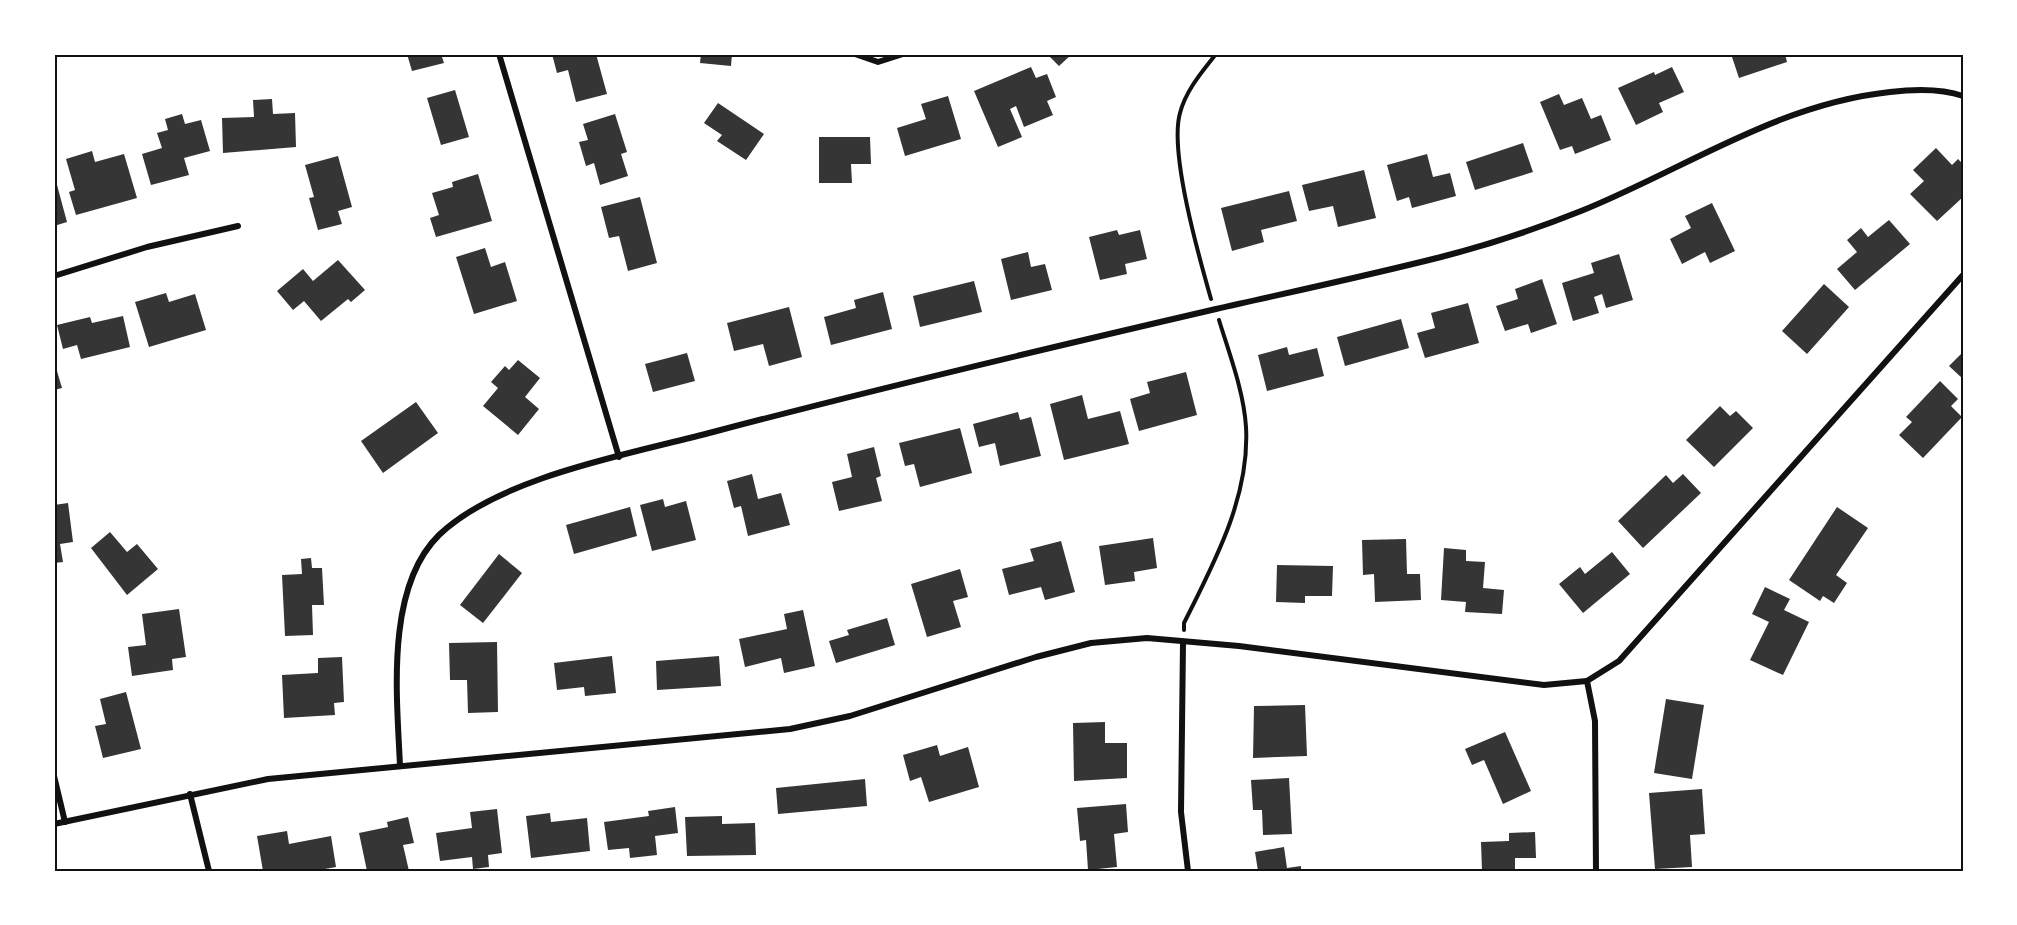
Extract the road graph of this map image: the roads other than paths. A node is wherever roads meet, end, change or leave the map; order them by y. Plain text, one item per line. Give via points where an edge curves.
1 (499, 54) edge
2 (855, 54) edge
3 (903, 54) edge
4 (1963, 96) edge
5 (238, 226) dead end
6 (1963, 275) edge
7 (54, 276) edge
8 (619, 457) junction
9 (1183, 643) junction
10 (1587, 681) junction
11 (400, 766) junction
12 (54, 776) edge
13 (190, 794) junction
14 (65, 822) junction
15 (54, 824) edge
16 (209, 871) edge
17 (1188, 871) edge
18 (1596, 871) edge

1 - 8 street
2 - 3 street via 878,62
4 - 8 street via 1950,91 1913,89 1856,96 1804,109 1582,210 1476,247
5 - 7 street via 147,247
6 - 10 street via 1619,661
8 - 11 street via 492,498 438,536 419,561 403,608 399,644
9 - 10 street via 1239,646 1544,685
9 - 11 street via 1147,638 1091,643 850,716 790,729
9 - 17 street via 1181,812
10 - 18 street via 1595,721
11 - 13 street via 268,779
12 - 14 street
13 - 14 street
13 - 16 street
14 - 15 street

